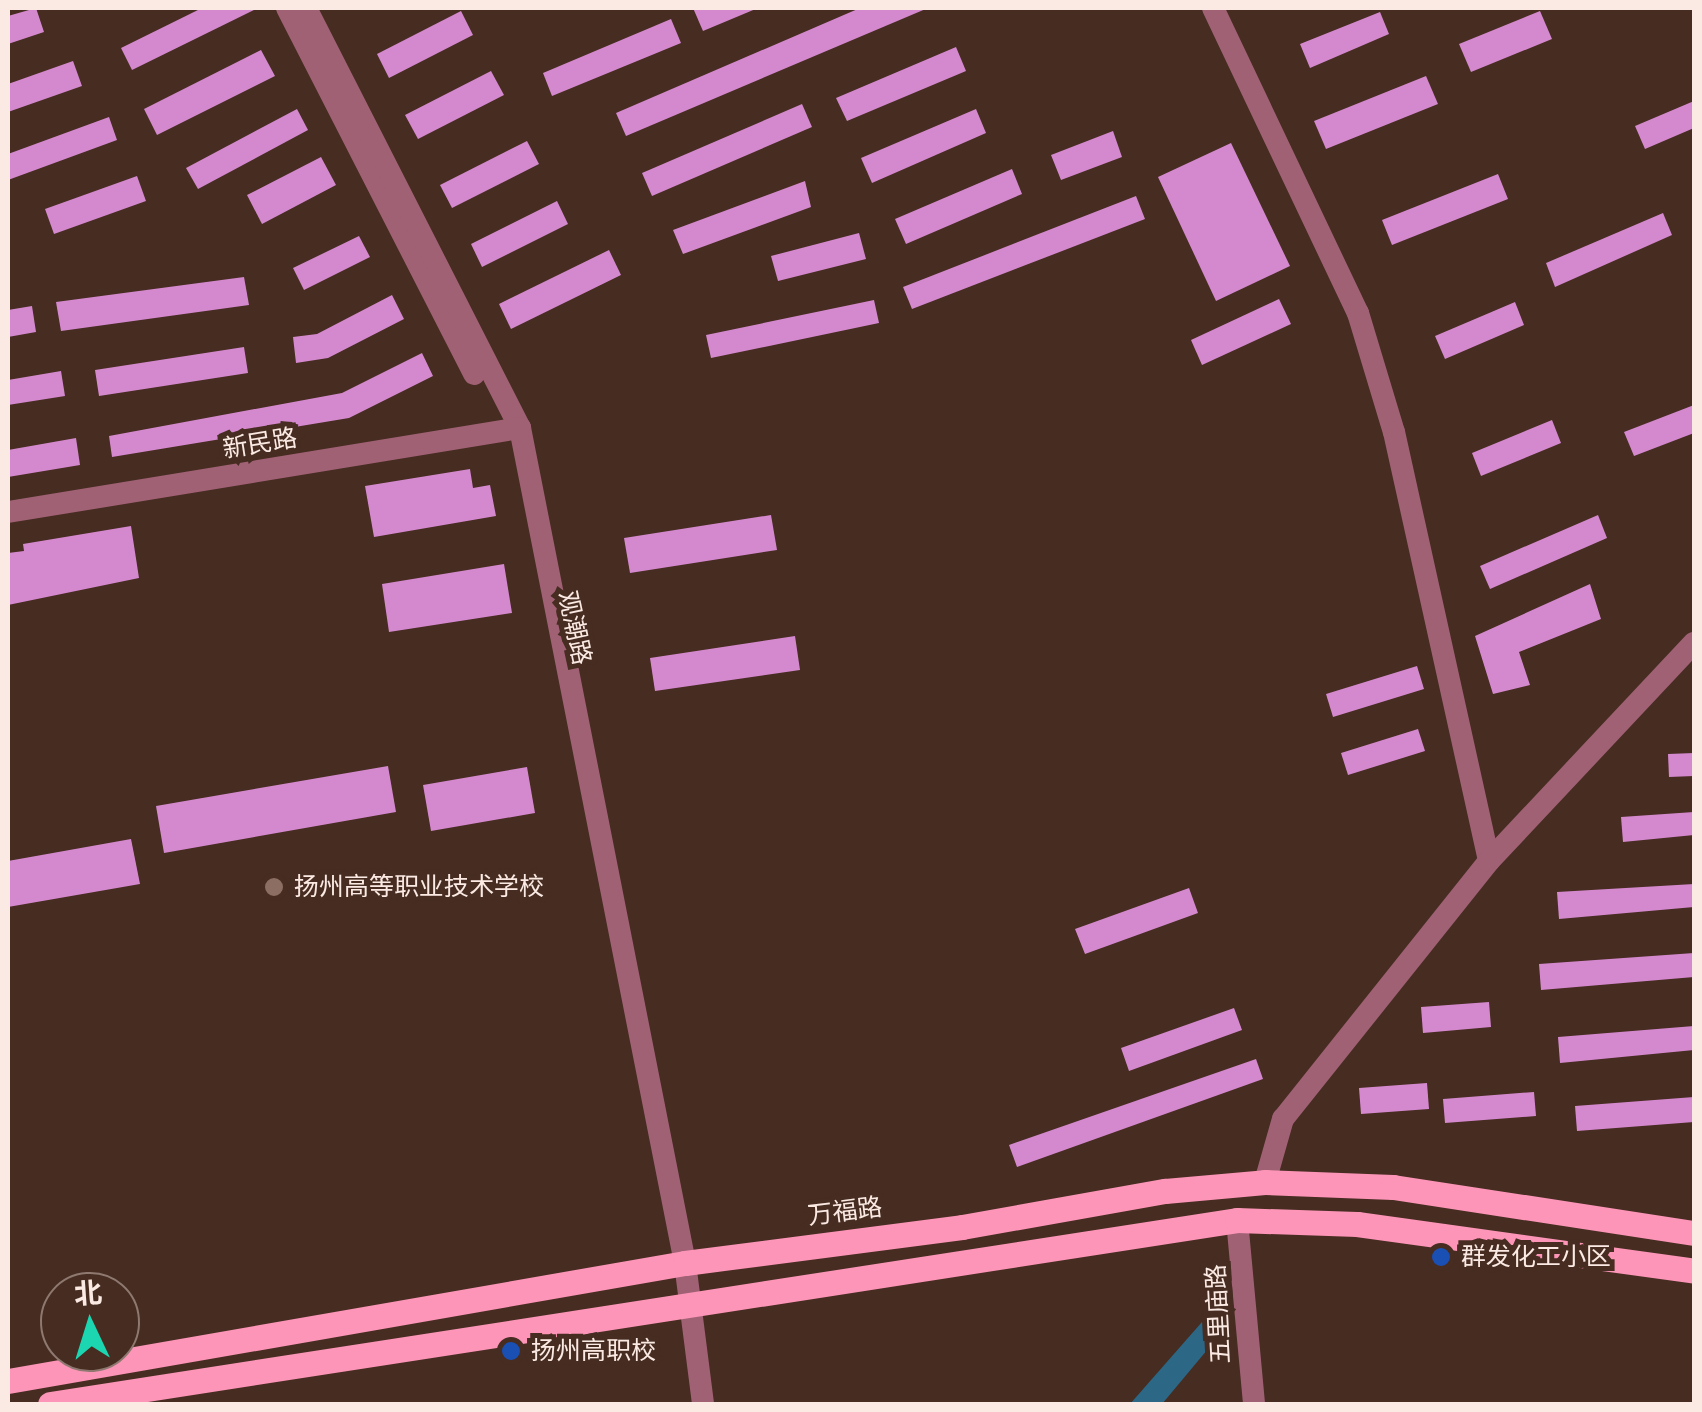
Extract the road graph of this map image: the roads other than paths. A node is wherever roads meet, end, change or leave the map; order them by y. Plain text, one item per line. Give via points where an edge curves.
1 (287, 8) edge
2 (306, 8) edge
3 (1212, 8) edge
4 (512, 431) junction
5 (8, 512) edge
6 (1694, 643) edge
7 (1489, 861) junction
8 (1266, 1182) junction
9 (1237, 1220) junction
10 (1694, 1233) edge
11 (678, 1265) junction
12 (1694, 1271) edge
13 (685, 1302) junction
14 (10, 1381) edge
15 (50, 1404) edge
16 (703, 1404) edge
17 (1254, 1404) edge

1 - 4 street, 观潮路
2 - 4 street, 观潮路
3 - 7 street via 1358,313 1394,432
4 - 5 street, 新民路
4 - 11 street, 观潮路
6 - 7 street
7 - 8 street via 1283,1119
8 - 10 main road, 万福路 via 1393,1187
8 - 11 main road, 万福路
9 - 12 main road via 1357,1224
9 - 13 main road
9 - 17 street, 五里庙路
11 - 13 street, 观潮路
11 - 14 main road, 万福路
13 - 15 main road
13 - 16 street, 观潮路

